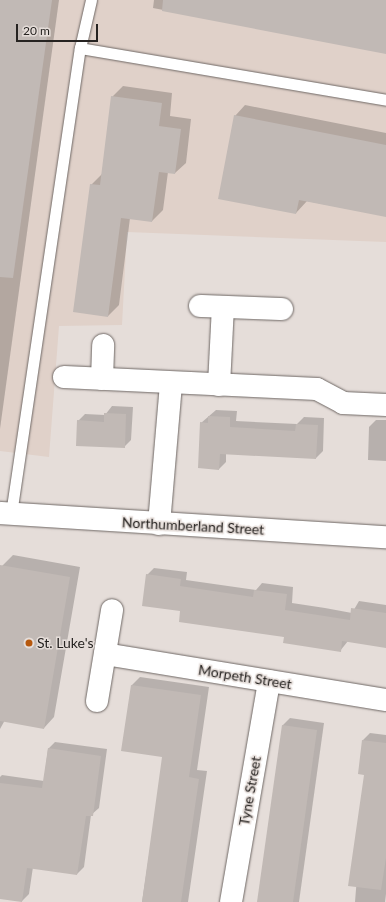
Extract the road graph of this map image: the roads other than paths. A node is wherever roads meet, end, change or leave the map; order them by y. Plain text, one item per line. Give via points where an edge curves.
1 (91, 0) edge
2 (80, 48) junction
3 (386, 100) edge
4 (200, 306) dead end
5 (223, 307) junction
6 (282, 309) dead end
7 (103, 345) dead end
8 (64, 377) dead end
9 (102, 380) junction
10 (171, 384) junction
11 (219, 386) junction
12 (386, 405) edge
13 (6, 514) edge
14 (159, 524) junction
15 (386, 537) edge
16 (112, 610) dead end
17 (105, 654) junction
18 (269, 681) junction
19 (386, 700) edge
20 (97, 701) dead end
21 (231, 902) edge

1 - 2 lane
2 - 3 lane
2 - 13 lane
4 - 5 street
5 - 6 street
5 - 11 street
7 - 9 street
8 - 9 street
9 - 10 street
10 - 11 street
10 - 14 street
11 - 12 street via 318,389 343,403
13 - 14 street, Northumberland Street
14 - 15 street, Northumberland Street
16 - 17 street
17 - 18 street, Morpeth Street
17 - 20 street
18 - 19 street, Morpeth Street
18 - 21 street, Tyne Street

